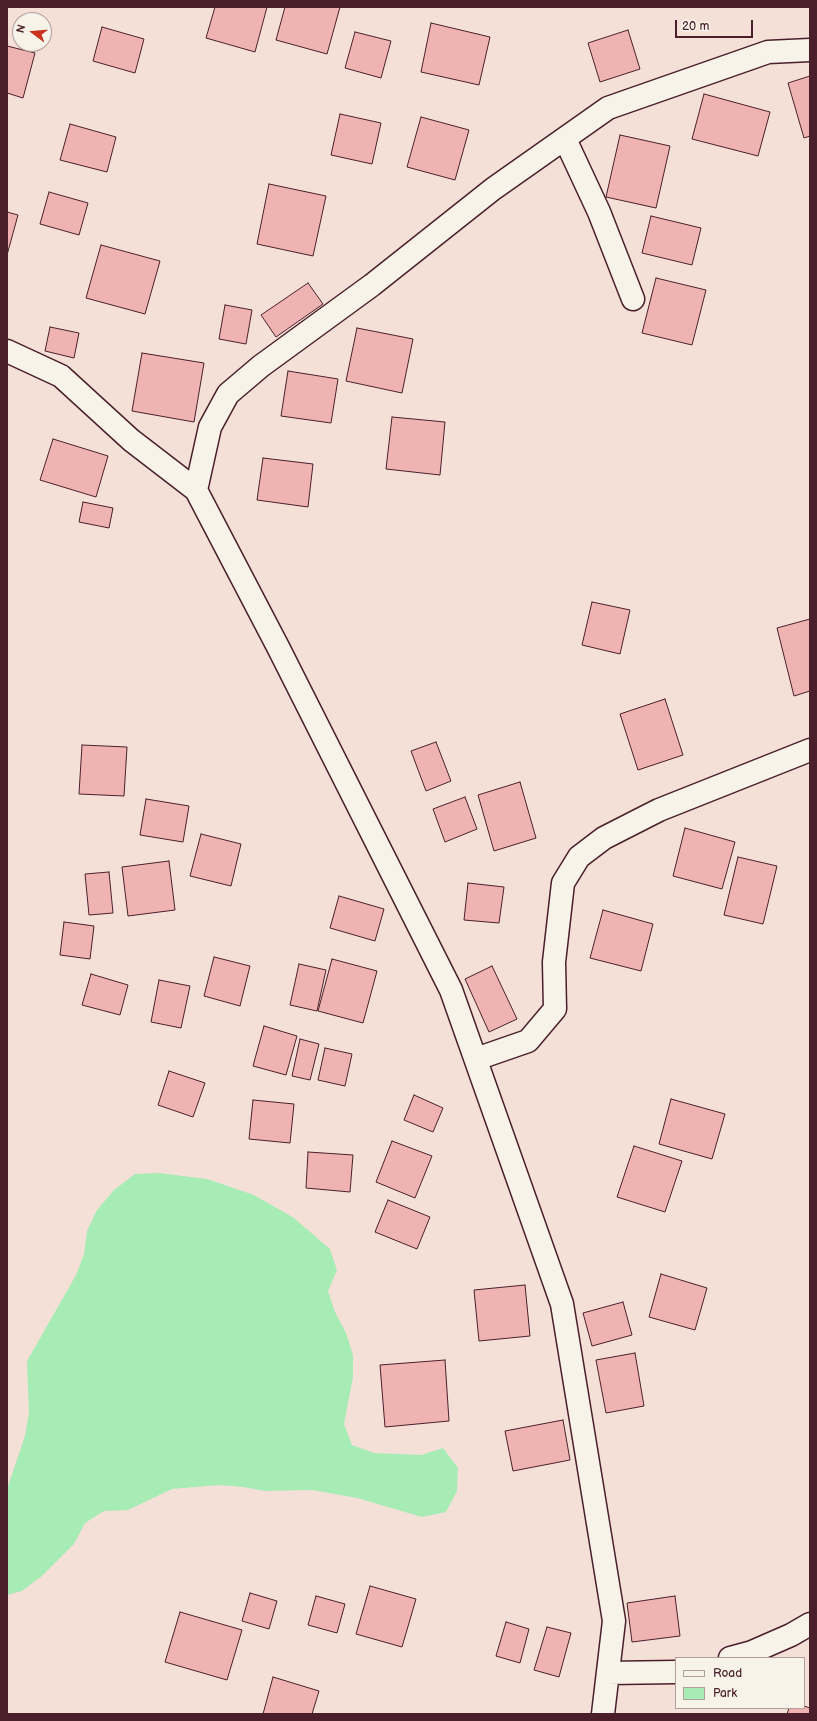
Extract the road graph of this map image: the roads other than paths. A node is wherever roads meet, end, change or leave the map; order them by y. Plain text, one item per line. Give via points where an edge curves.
1 (810, 50) edge
2 (565, 139) junction
3 (633, 299) dead end
4 (7, 351) edge
5 (196, 490) junction
6 (810, 750) edge
7 (476, 1059) junction
8 (810, 1624) edge
9 (734, 1657) edge
10 (675, 1672) edge
11 (608, 1673) junction
12 (602, 1714) edge

1 - 2 street via 768,52 608,108
2 - 3 street via 599,212
2 - 5 street via 492,189 228,394 210,427
4 - 5 street via 60,376 131,440
5 - 7 street via 451,990
6 - 7 street via 659,810 604,838 579,857 562,883 554,962 556,1009 528,1041
7 - 11 street via 562,1304 614,1621
8 - 9 street via 752,1652
10 - 11 street
11 - 12 street

